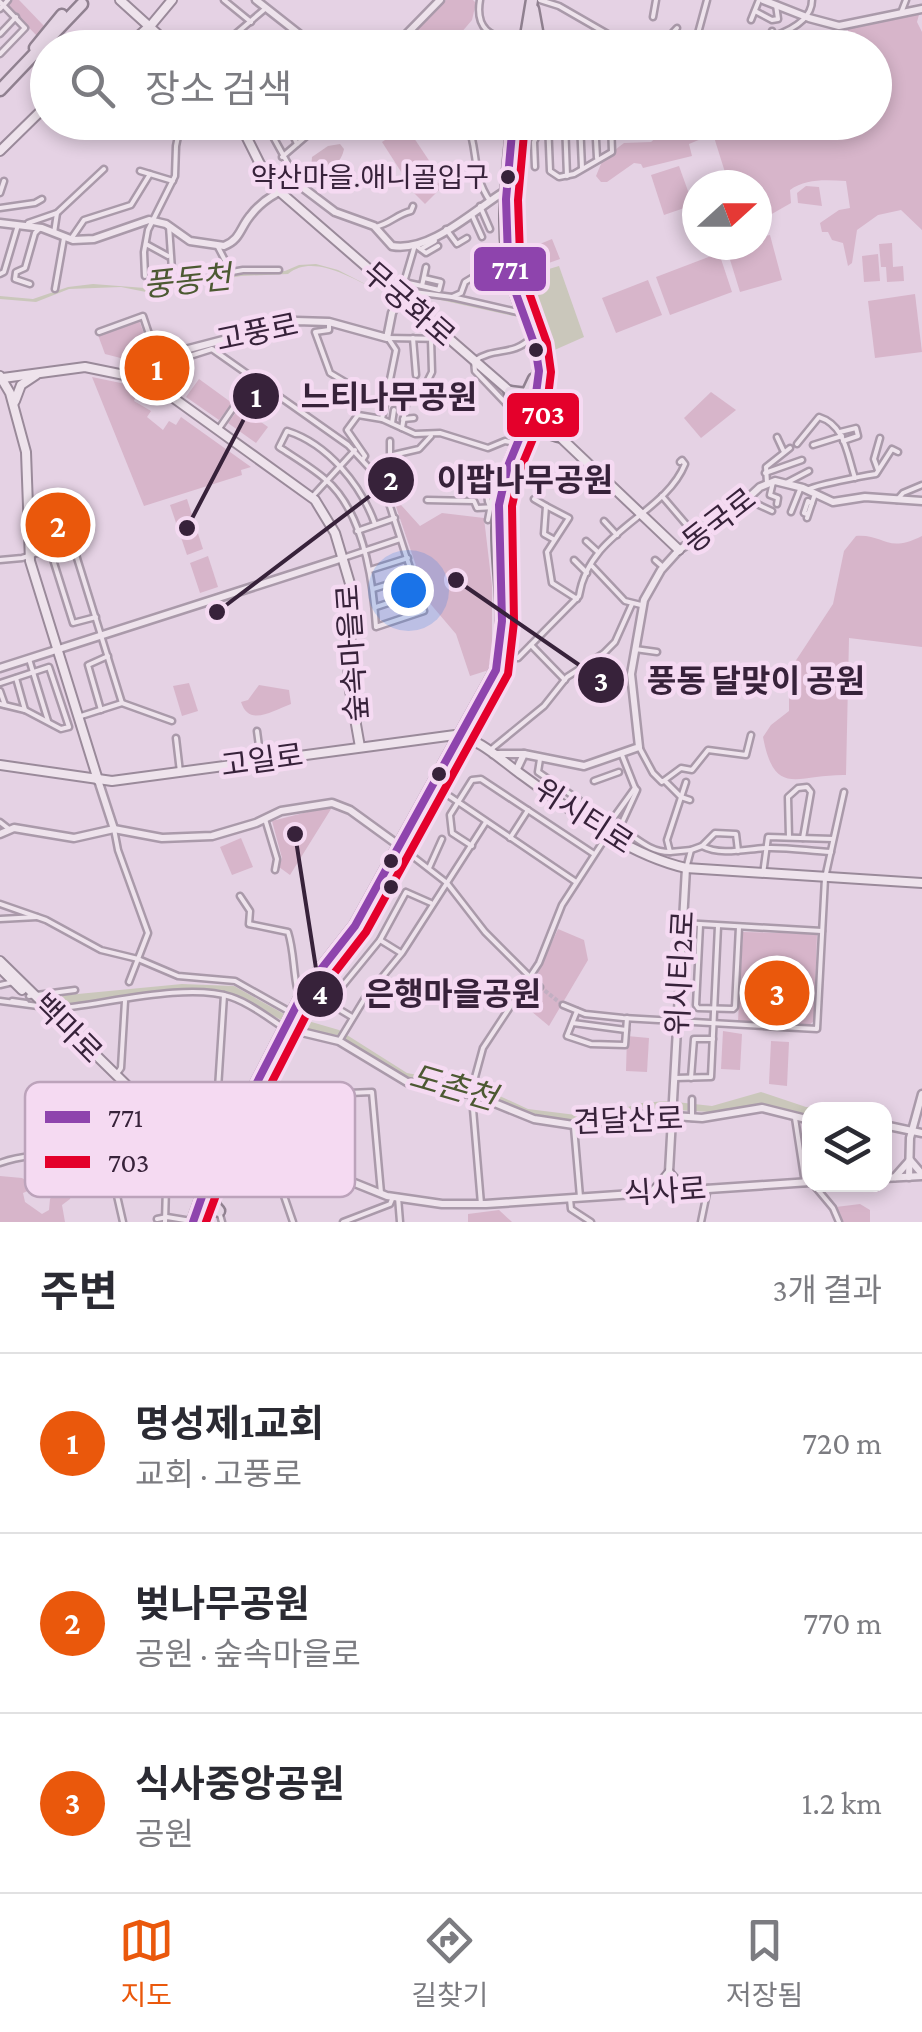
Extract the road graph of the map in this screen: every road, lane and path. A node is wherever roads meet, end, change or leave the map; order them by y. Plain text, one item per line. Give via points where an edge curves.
1 (8, 0) edge
2 (120, 0) edge
3 (172, 0) edge
4 (224, 0) edge
5 (256, 0) edge
6 (440, 0) edge
7 (480, 0) edge
8 (656, 0) edge
9 (707, 0) edge
10 (761, 0) edge
11 (812, 0) edge
12 (906, 0) edge
13 (83, 1) edge
14 (534, 2) edge
15 (555, 2) edge
16 (1, 5) edge
17 (776, 5) junction
18 (266, 8) junction
19 (922, 10) edge
20 (754, 11) junction
21 (901, 13) junction
22 (653, 17) dead end
23 (16, 18) junction
24 (807, 18) junction
25 (751, 20) dead end
26 (251, 22) junction
27 (149, 28) junction
28 (484, 29) edge
29 (56, 30) edge
30 (147, 30) edge
31 (151, 30) edge
32 (241, 30) edge
33 (294, 30) edge
34 (411, 30) edge
35 (530, 30) edge
36 (602, 30) edge
37 (699, 30) edge
38 (789, 30) edge
39 (0, 34) edge
40 (0, 54) edge
41 (30, 57) edge
42 (0, 86) edge
43 (30, 122) edge
44 (179, 140) edge
45 (248, 140) edge
46 (273, 140) edge
47 (296, 140) edge
48 (302, 140) edge
49 (473, 140) edge
50 (513, 140) edge
51 (535, 140) edge
52 (547, 140) edge
53 (565, 140) edge
54 (581, 140) edge
55 (596, 140) edge
56 (611, 140) edge
57 (298, 144) junction
58 (0, 151) edge
59 (282, 157) junction
60 (597, 158) junction
61 (535, 167) dead end
62 (582, 168) junction
63 (104, 169) dead end
64 (140, 171) dead end
65 (150, 174) junction
66 (566, 176) junction
67 (4, 180) dead end
68 (173, 182) junction
69 (298, 184) junction
70 (509, 189) junction
71 (280, 191) junction
72 (0, 193) edge
73 (42, 199) dead end
74 (490, 201) junction
75 (480, 206) junction
76 (0, 208) edge
77 (472, 212) junction
78 (419, 213) dead end
79 (56, 214) junction
80 (151, 220) junction
81 (0, 222) edge
82 (21, 226) junction
83 (169, 226) junction
84 (40, 228) junction
85 (375, 228) junction
86 (446, 229) junction
87 (490, 229) dead end
88 (54, 234) junction
89 (482, 237) dead end
90 (468, 238) dead end
91 (68, 239) junction
92 (146, 244) junction
93 (218, 245) junction
94 (438, 246) dead end
95 (418, 247) junction
96 (168, 256) junction
97 (510, 256) junction
98 (426, 267) dead end
99 (486, 268) junction
100 (172, 270) dead end
101 (279, 270) dead end
102 (2, 273) edge
103 (231, 273) junction
104 (146, 276) dead end
105 (210, 276) dead end
106 (424, 278) junction
107 (4, 280) dead end
108 (493, 280) dead end
109 (30, 284) dead end
110 (422, 286) junction
111 (403, 288) junction
112 (56, 289) dead end
113 (452, 296) junction
114 (526, 313) junction
115 (329, 322) junction
116 (99, 332) dead end
117 (534, 337) junction
118 (387, 338) junction
119 (412, 338) junction
120 (431, 339) junction
121 (450, 340) junction
122 (157, 359) junction
123 (474, 361) junction
124 (538, 364) junction
125 (50, 371) junction
126 (128, 374) junction
127 (416, 375) dead end
128 (1, 378) edge
129 (253, 379) junction
130 (427, 382) dead end
131 (156, 386) junction
132 (510, 392) junction
133 (354, 399) dead end
134 (407, 399) dead end
135 (14, 406) junction
136 (394, 410) dead end
137 (536, 414) junction
138 (404, 418) junction
139 (414, 418) dead end
140 (382, 419) junction
141 (392, 424) junction
142 (402, 428) junction
143 (217, 431) junction
144 (430, 436) junction
145 (558, 436) junction
146 (842, 436) junction
147 (777, 437) dead end
148 (880, 438) dead end
149 (390, 441) dead end
150 (797, 444) dead end
151 (813, 445) dead end
152 (521, 446) junction
153 (790, 448) dead end
154 (355, 450) junction
155 (784, 452) junction
156 (898, 452) dead end
157 (390, 458) junction
158 (362, 459) junction
159 (802, 460) dead end
160 (680, 462) dead end
161 (340, 466) junction
162 (860, 466) dead end
163 (852, 469) junction
164 (878, 470) junction
165 (809, 471) dead end
166 (765, 474) junction
167 (375, 475) junction
168 (854, 478) junction
169 (327, 480) junction
170 (770, 482) junction
171 (786, 483) junction
172 (922, 485) edge
173 (670, 490) junction
174 (811, 494) junction
175 (772, 496) junction
176 (312, 497) junction
177 (534, 499) dead end
178 (746, 499) junction
179 (427, 500) dead end
180 (898, 500) junction
181 (922, 501) edge
182 (769, 502) dead end
183 (777, 504) dead end
184 (546, 506) junction
185 (496, 507) junction
186 (772, 511) dead end
187 (791, 512) dead end
188 (640, 513) junction
189 (807, 516) dead end
190 (395, 518) junction
191 (488, 520) dead end
192 (604, 520) dead end
193 (376, 524) junction
194 (356, 531) junction
195 (617, 535) junction
196 (698, 537) junction
197 (402, 538) junction
198 (554, 539) junction
199 (586, 541) dead end
200 (49, 549) junction
201 (680, 550) junction
202 (363, 551) junction
203 (598, 552) junction
204 (29, 556) junction
205 (343, 558) junction
206 (408, 558) junction
207 (0, 560) edge
208 (574, 560) dead end
209 (655, 560) dead end
210 (592, 566) junction
211 (664, 567) junction
212 (368, 571) junction
213 (587, 573) junction
214 (414, 576) junction
215 (655, 579) junction
216 (663, 584) dead end
217 (373, 589) junction
218 (419, 593) junction
219 (577, 599) junction
220 (632, 604) junction
221 (643, 605) junction
222 (374, 608) junction
223 (96, 617) junction
224 (103, 636) junction
225 (531, 645) junction
226 (634, 649) junction
227 (58, 650) junction
228 (657, 652) dead end
229 (108, 656) junction
230 (503, 657) junction
231 (29, 659) junction
232 (0, 668) edge
233 (33, 673) junction
234 (16, 678) junction
235 (565, 680) junction
236 (0, 682) edge
237 (0, 691) edge
238 (122, 703) junction
239 (2, 705) edge
240 (26, 710) junction
241 (100, 710) junction
242 (78, 716) junction
243 (172, 722) dead end
244 (48, 723) junction
245 (257, 731) dead end
246 (750, 735) dead end
247 (462, 736) junction
248 (176, 738) dead end
249 (360, 747) junction
250 (638, 747) junction
251 (491, 753) junction
252 (524, 754) junction
253 (622, 754) junction
254 (541, 758) junction
255 (261, 761) junction
256 (596, 762) junction
257 (0, 765) edge
258 (516, 771) junction
259 (180, 772) junction
260 (619, 772) dead end
261 (602, 778) junction
262 (98, 780) junction
263 (594, 780) dead end
264 (665, 781) junction
265 (686, 782) dead end
266 (436, 788) junction
267 (635, 788) junction
268 (844, 792) dead end
269 (681, 797) junction
270 (690, 800) dead end
271 (458, 802) junction
272 (528, 810) junction
273 (574, 810) junction
274 (265, 819) junction
275 (0, 822) edge
276 (486, 822) junction
277 (611, 822) junction
278 (597, 826) junction
279 (620, 828) junction
280 (8, 829) junction
281 (114, 829) junction
282 (0, 834) edge
283 (608, 834) junction
284 (789, 836) junction
285 (510, 838) junction
286 (803, 838) junction
287 (442, 839) dead end
288 (833, 839) junction
289 (472, 846) junction
290 (702, 846) junction
291 (400, 847) junction
292 (764, 848) junction
293 (691, 850) junction
294 (738, 851) junction
295 (670, 852) junction
296 (830, 852) junction
297 (594, 854) junction
298 (428, 868) junction
299 (686, 868) junction
300 (275, 870) dead end
301 (764, 874) junction
302 (825, 878) junction
303 (576, 882) junction
304 (447, 883) junction
305 (922, 884) edge
306 (240, 896) dead end
307 (431, 903) junction
308 (0, 904) edge
309 (23, 915) junction
310 (0, 919) edge
311 (683, 924) junction
312 (700, 925) junction
313 (718, 926) junction
314 (739, 927) junction
315 (822, 931) junction
316 (380, 940) junction
317 (402, 953) junction
318 (138, 959) junction
319 (0, 961) edge
320 (126, 962) dead end
321 (0, 968) edge
322 (531, 976) junction
323 (13, 982) junction
324 (129, 982) dead end
325 (0, 986) edge
326 (540, 987) tunnel mouth
327 (74, 990) dead end
328 (304, 990) junction
329 (224, 995) junction
330 (30, 998) junction
331 (125, 1001) junction
332 (0, 1002) edge
333 (7, 1002) junction
334 (563, 1004) tunnel mouth
335 (38, 1006) junction
336 (715, 1008) junction
337 (53, 1009) junction
338 (577, 1011) junction
339 (352, 1017) junction
340 (627, 1018) junction
341 (291, 1021) junction
342 (677, 1022) junction
343 (573, 1023) junction
344 (714, 1024) junction
345 (626, 1030) junction
346 (713, 1039) junction
347 (339, 1040) junction
348 (116, 1075) junction
349 (675, 1078) junction
350 (691, 1078) junction
351 (119, 1082) edge
352 (122, 1082) edge
353 (218, 1082) edge
354 (259, 1082) edge
355 (355, 1093) edge
356 (473, 1094) junction
357 (922, 1094) edge
358 (692, 1101) dead end
359 (674, 1113) junction
360 (919, 1114) edge
361 (692, 1116) junction
362 (794, 1116) junction
363 (802, 1118) edge
364 (574, 1125) junction
365 (892, 1125) edge
366 (913, 1129) junction
367 (922, 1132) edge
368 (802, 1152) edge
369 (25, 1156) edge
370 (910, 1160) junction
371 (0, 1163) edge
372 (670, 1172) junction
373 (922, 1175) edge
374 (894, 1177) joint
375 (909, 1177) junction
376 (355, 1183) edge
377 (802, 1183) edge
378 (708, 1188) junction
379 (683, 1189) junction
380 (668, 1190) junction
381 (654, 1191) junction
382 (818, 1192) edge
383 (382, 1194) junction
384 (118, 1197) edge
385 (204, 1197) edge
386 (206, 1197) edge
387 (285, 1197) edge
388 (395, 1197) junction
389 (575, 1197) junction
390 (482, 1204) junction
391 (203, 1207) junction
392 (220, 1216) edge
393 (157, 1219) dead end
394 (166, 1220) edge
395 (123, 1222) edge
396 (195, 1222) edge
397 (292, 1222) edge
398 (343, 1222) edge
399 (400, 1222) edge
400 (592, 1222) edge
401 (701, 1222) edge
402 (839, 1222) edge

1 - 16 street
2 - 27 main road
3 - 27 main road
4 - 26 street
5 - 18 street
6 - 34 street
7 - 28 street
8 - 22 street
9 - 37 street
10 - 17 street
10 - 20 street
11 - 24 street
12 - 21 street
13 - 29 main road
14 - 15 street
14 - 35 main road
15 - 36 street
16 - 23 street
17 - 20 street via 778,19
17 - 24 street
18 - 26 street
18 - 33 street
19 - 21 street
20 - 25 street
21 - 24 street via 850,26
23 - 39 street
23 - 40 street via 26,28
24 - 38 street
26 - 32 street
27 - 30 main road
27 - 31 main road
41 - 42 main road
43 - 58 main road
44 - 68 street
45 - 71 main road, 무궁화로
46 - 59 street
47 - 57 street
48 - 57 street
49 - 74 street via 478,182
50 - 70 main road
51 - 61 street
52 - 66 street via 550,171
53 - 66 street
54 - 62 street
55 - 60 street
56 - 60 street via 612,152
57 - 59 street
59 - 69 street
60 - 62 street
62 - 66 street
63 - 79 street
64 - 65 street
65 - 68 street
65 - 91 street via 131,205 84,220
67 - 72 street
68 - 80 street
69 - 71 street
69 - 85 street via 335,212
70 - 74 street
70 - 97 main road
71 - 93 street via 252,213 235,240
71 - 111 main road, 무궁화로
73 - 76 street
74 - 75 street
75 - 77 street
75 - 87 street
77 - 86 street
77 - 89 street
78 - 85 street via 412,208
79 - 82 street
79 - 88 street
80 - 83 street
80 - 91 street via 92,239
80 - 92 street
81 - 82 street
82 - 84 street
82 - 102 street
83 - 93 street via 190,241
83 - 96 street
84 - 88 street
84 - 109 street via 24,268 16,272 15,279
85 - 95 street via 392,246
86 - 90 street via 457,244
86 - 95 street
88 - 91 street
91 - 112 street
92 - 96 street
92 - 104 street
93 - 103 street
94 - 95 street via 426,253
95 - 111 street
96 - 100 street
97 - 99 street
97 - 114 main road
98 - 106 street
99 - 108 street
99 - 113 street
101 - 103 street
102 - 107 street
103 - 105 street
106 - 110 street
106 - 110 street via 442,282 439,290
110 - 111 street
111 - 113 street
111 - 118 street
111 - 121 main road, 무궁화로
113 - 114 street
114 - 117 main road
115 - 118 street, 고풍로
115 - 122 street, 고풍로 via 296,321
115 - 133 street via 329,330 315,332 330,373 357,389
116 - 122 street via 142,316
117 - 123 street via 520,350
117 - 124 main road
117 - 137 main road via 541,374
118 - 119 street, 고풍로
118 - 140 street via 396,350
119 - 120 street, 고풍로
119 - 127 street
120 - 121 street, 고풍로
120 - 130 street
121 - 123 main road, 무궁화로
122 - 126 street, 고풍로
123 - 132 main road, 무궁화로
123 - 152 street via 475,371 516,414
124 - 132 main road via 530,391
124 - 137 main road
125 - 126 main road, 숲속마을로 via 85,367
125 - 128 main road, 숲속마을로
125 - 135 main road via 21,385
126 - 131 main road, 숲속마을로
128 - 135 main road, 숲속마을로
129 - 131 street via 212,349 174,362
129 - 143 street
129 - 154 street
131 - 143 main road, 숲속마을로
132 - 137 main road, 무궁화로
132 - 152 main road via 524,417
134 - 138 street
135 - 204 main road, 숲속마을로 via 27,465
136 - 141 street
137 - 145 main road, 무궁화로
137 - 152 main road
138 - 139 street
138 - 142 street
140 - 141 street
140 - 158 street via 358,415 347,430
141 - 142 street
142 - 144 street
143 - 176 main road, 숲속마을로
144 - 152 street via 452,435 488,448
144 - 157 street via 419,448
145 - 152 main road via 540,430
145 - 188 main road, 무궁화로
146 - 150 street via 819,417
146 - 151 street
146 - 163 street
147 - 155 street
148 - 164 street
149 - 157 street
152 - 185 main road via 504,474
153 - 155 street
154 - 158 street
154 - 161 street
155 - 166 street
156 - 164 street via 892,448
157 - 167 street
158 - 167 street
159 - 166 street
160 - 173 street via 686,464
161 - 169 street
161 - 169 street via 288,432 279,447
161 - 193 street
162 - 163 street
163 - 168 street
164 - 168 street
165 - 171 street
166 - 170 street
167 - 190 street
168 - 174 street
169 - 176 street
169 - 194 street
170 - 171 street, 동국로
170 - 175 street
170 - 178 street, 동국로
171 - 174 street, 동국로
172 - 180 street
173 - 188 street
173 - 196 street
174 - 180 street, 동국로 via 833,502 865,496
174 - 187 street
174 - 189 street
175 - 182 street
175 - 183 street
176 - 205 main road, 숲속마을로
177 - 184 street
178 - 186 street
178 - 196 street, 동국로
179 - 185 street
180 - 181 street, 동국로
184 - 198 street via 544,534
184 - 198 street via 569,518
185 - 191 street
185 - 230 main road via 507,616
185 - 247 main road via 502,643 492,680
188 - 195 street
188 - 201 main road, 무궁화로
190 - 193 street
190 - 197 street
192 - 195 street
193 - 194 street
194 - 202 street
195 - 203 street
196 - 201 street, 동국로
197 - 202 street
197 - 206 street
198 - 219 street via 547,552 552,583
199 - 203 street
200 - 204 street
200 - 223 street via 74,622
200 - 223 street via 72,542
201 - 211 street, 동국로
202 - 205 street
202 - 212 street
203 - 210 street
204 - 207 street
204 - 227 main road, 숲속마을로
205 - 224 street
205 - 249 main road, 숲속마을로 via 353,608 348,679
206 - 212 street
206 - 214 street
208 - 213 street
209 - 211 street
210 - 213 street
210 - 220 street
211 - 215 street, 동국로
212 - 217 street
213 - 219 street
214 - 217 street
214 - 218 street
215 - 216 street
215 - 221 street, 동국로
217 - 222 street
218 - 222 street
218 - 222 street via 424,611 376,627
219 - 225 street
220 - 221 street
220 - 235 street via 615,642
221 - 226 street, 동국로
223 - 224 street
224 - 227 street
224 - 229 street
225 - 230 street via 518,658
225 - 235 street
226 - 228 street
226 - 250 street, 동국로
227 - 231 street
227 - 242 main road, 숲속마을로
229 - 238 street
229 - 241 street via 88,665
230 - 247 main road
231 - 232 street
231 - 233 street
233 - 234 street
233 - 244 street
233 - 244 street via 49,668 68,726
234 - 236 street
234 - 240 street
235 - 251 street
237 - 239 street
238 - 241 street
238 - 243 street
239 - 240 street
240 - 244 street
241 - 242 street
242 - 262 main road, 숲속마을로
245 - 255 street
246 - 264 street via 746,756 708,750 692,770 681,768
247 - 249 main road, 고일로
247 - 251 main road, 위시티로
247 - 266 main road
247 - 291 main road
248 - 259 street, 고일로
249 - 255 main road, 고일로
250 - 253 street
250 - 264 street via 653,774
251 - 252 street
251 - 258 main road, 위시티로
252 - 254 street
252 - 258 street
253 - 256 street
253 - 267 street
254 - 256 street via 580,766
254 - 273 street via 538,772 578,800
255 - 259 main road, 고일로
256 - 261 street
257 - 262 main road, 고일로
258 - 273 main road, 위시티로
259 - 262 main road, 고일로
260 - 261 street
261 - 263 street
262 - 281 street
264 - 269 street
265 - 269 street, 위시티로
266 - 271 street
266 - 291 main road
267 - 277 street
267 - 279 street
268 - 288 street
269 - 270 street
269 - 295 street, 위시티로 via 667,840
271 - 272 street via 472,780 481,779
271 - 276 street
271 - 289 street via 449,825
272 - 285 street
272 - 297 street
273 - 278 main road, 위시티로
274 - 281 street via 212,836 162,838
274 - 291 street via 339,804
274 - 300 street
275 - 280 street
276 - 285 street
276 - 289 street
277 - 278 street
277 - 279 street
278 - 283 main road, 위시티로
279 - 295 street via 648,849
280 - 281 street via 74,838
280 - 282 street
281 - 318 street via 148,933
283 - 297 street
283 - 299 main road, 위시티로 via 649,858
284 - 286 street
284 - 286 street via 788,797 807,787 812,792
284 - 292 street, 위시티로 via 768,837
285 - 303 street
286 - 288 street
287 - 298 street
288 - 296 street
289 - 304 street
290 - 293 street, 위시티로
290 - 294 street, 위시티로
290 - 294 street, 위시티로 via 715,832 736,834
291 - 298 street
291 - 328 main road via 355,926
291 - 341 main road via 362,922
292 - 294 street, 위시티로
292 - 296 street
292 - 301 street
293 - 295 street, 위시티로
293 - 299 street
296 - 302 street
297 - 303 street
298 - 304 street
299 - 301 main road, 위시티로
299 - 311 street, 위시티2로
301 - 302 main road, 위시티로
302 - 305 main road, 위시티로
302 - 315 street
303 - 322 street
304 - 307 street
304 - 322 street
306 - 328 street via 250,924 288,932 295,982
307 - 316 street via 406,892
307 - 317 street
308 - 309 street
309 - 310 street
309 - 318 street
311 - 312 street
311 - 342 street, 위시티2로
312 - 313 street
312 - 336 street via 696,1005
313 - 314 street
313 - 336 street
314 - 315 street
314 - 336 street via 735,1006
315 - 344 street via 817,1029
316 - 317 street
316 - 339 street via 331,1000
317 - 339 street
318 - 320 street
318 - 324 street
318 - 341 street via 186,978 235,981
319 - 330 main road, 백마로
321 - 323 main road, 백마로
322 - 326 street
322 - 356 street via 482,1048
323 - 325 street, 백마로
323 - 330 main road, 백마로
327 - 330 street
328 - 341 main road
329 - 331 street
329 - 341 street
329 - 353 street
330 - 333 street
330 - 335 main road, 백마로
330 - 337 main road, 백마로
331 - 337 street
331 - 348 street
332 - 333 street, 백마로
333 - 335 street, 백마로
334 - 338 street
335 - 351 main road, 백마로
336 - 344 street
337 - 348 main road, 백마로
338 - 340 street
338 - 343 street
339 - 347 street
340 - 342 street
340 - 345 street
341 - 347 street, 견달산로
341 - 354 main road
342 - 344 street
342 - 349 street, 위시티2로
343 - 345 street
343 - 345 street via 567,1036 591,1044 623,1046
344 - 346 street
346 - 350 street via 711,1077
346 - 350 street, 위시티2로 via 694,1039
347 - 356 street, 견달산로 via 407,1082
348 - 352 main road, 백마로
349 - 350 street, 위시티2로
349 - 359 street, 위시티2로
355 - 383 street via 372,1092
356 - 364 street, 견달산로 via 534,1119
356 - 390 street
357 - 360 street
358 - 361 street
359 - 361 street, 견달산로
359 - 364 street, 견달산로
359 - 372 street
360 - 366 street
361 - 362 street, 견달산로 via 757,1108
362 - 363 street, 견달산로
362 - 368 street
364 - 389 street
365 - 366 street
366 - 367 street
366 - 370 street
369 - 371 street
370 - 373 street
370 - 374 street
370 - 375 street
372 - 379 main road
372 - 380 street
372 - 381 main road
373 - 375 street
374 - 375 street
376 - 383 street, 식사로
377 - 378 street, 식사로
378 - 379 street, 식사로
378 - 401 street
379 - 380 street, 식사로
380 - 381 street, 식사로
381 - 389 street, 식사로
382 - 402 street
383 - 388 street, 식사로
384 - 395 street
385 - 396 main road
386 - 391 main road
387 - 397 street
388 - 390 street, 식사로
388 - 398 street
388 - 399 street
389 - 390 street, 식사로
389 - 400 street via 571,1209
391 - 392 main road via 213,1204
391 - 396 main road
393 - 394 street
394 - 396 street

